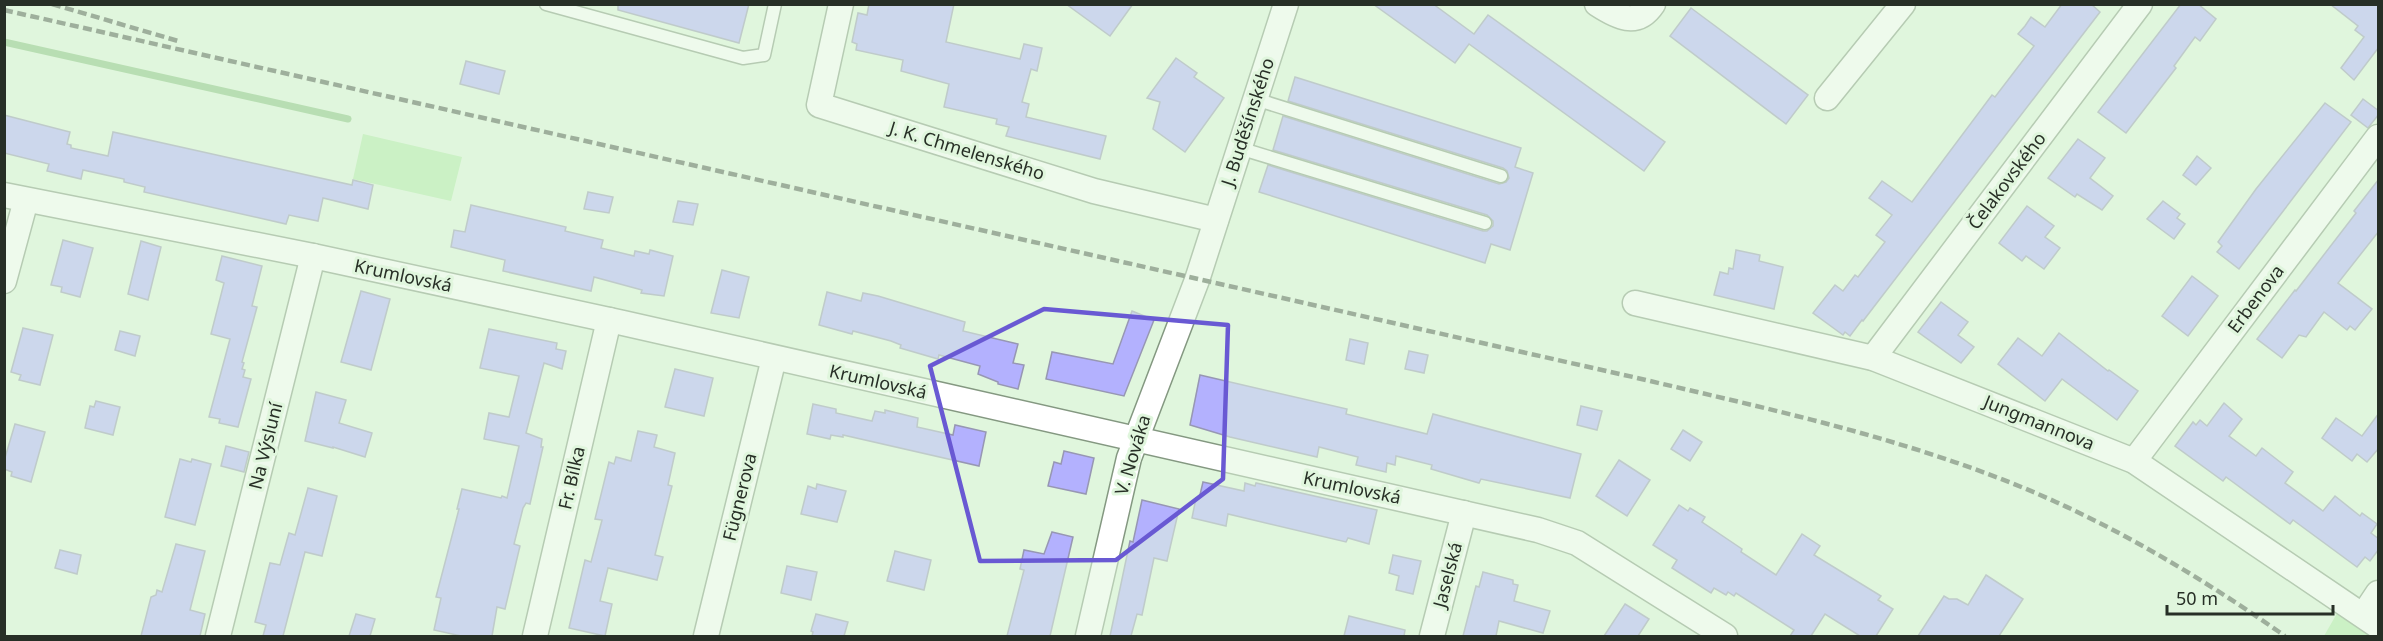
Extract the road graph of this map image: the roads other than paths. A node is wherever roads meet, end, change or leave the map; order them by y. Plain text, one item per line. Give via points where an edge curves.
1 (546, 4) edge
2 (775, 4) edge
3 (841, 4) edge
4 (1286, 4) edge
5 (1597, 4) edge
6 (1903, 4) edge
7 (2140, 4) edge
8 (1644, 12) edge
9 (1827, 98) dead end
10 (1255, 99) junction
11 (2379, 137) edge
12 (1239, 148) junction
13 (1501, 176) dead end
14 (15, 197) edge
15 (1485, 223) dead end
16 (1213, 230) junction
17 (313, 256) junction
18 (1197, 280) joint
19 (4, 281) edge
20 (1635, 303) dead end
21 (609, 320) junction
22 (774, 358) junction
23 (1873, 358) junction
24 (1134, 440) junction
25 (2134, 461) junction
26 (1464, 513) junction
27 (2379, 593) edge
28 (2371, 620) edge
29 (218, 636) edge
30 (536, 636) edge
31 (706, 636) edge
32 (1088, 636) edge
33 (1432, 636) edge
34 (1725, 636) edge

1 - 2 lane via 743,58 764,55
3 - 16 street, J. K. Chmelenského via 819,105
4 - 10 street, J. Buděšínského
5 - 8 street via 1623,19
6 - 9 street
7 - 23 street, Čelakovského
10 - 12 street, J. Buděšínského
10 - 13 lane
11 - 25 street, Erbenova
12 - 15 lane
12 - 16 street, J. Buděšínského
14 - 17 street, Krumlovská
14 - 19 street
16 - 18 street, J. Buděšínského
17 - 21 street, Krumlovská
17 - 29 street, Na Výsluní
18 - 24 street, V. Nováka
20 - 23 street, Jungmannova via 1661,302
21 - 22 street, Krumlovská
21 - 30 street, Fr. Bílka
22 - 24 street, Krumlovská
22 - 31 street, Fügnerova
23 - 25 street, Jungmannova
24 - 26 street, Krumlovská
24 - 32 street, V. Nováka
25 - 28 street, Jungmannova
26 - 33 street, Jaselská
26 - 34 street, Krumlovská via 1577,543
27 - 28 street

